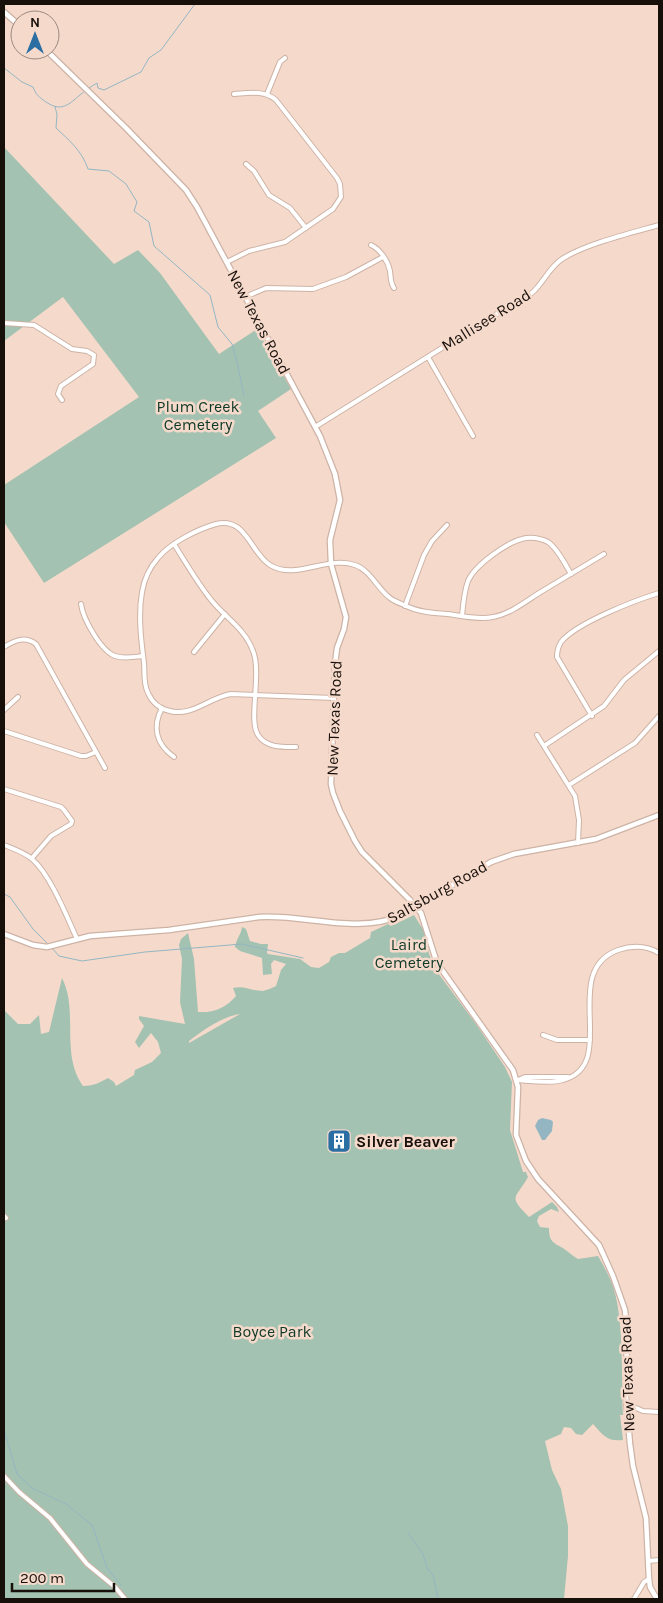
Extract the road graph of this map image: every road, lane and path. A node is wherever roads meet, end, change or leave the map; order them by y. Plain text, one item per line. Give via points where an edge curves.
1 (285, 58) dead end
2 (56, 60) edge
3 (234, 94) dead end
4 (267, 94) junction
5 (246, 164) dead end
6 (659, 225) edge
7 (306, 228) junction
8 (371, 244) dead end
9 (383, 256) junction
10 (227, 262) junction
11 (394, 288) dead end
12 (245, 296) junction
13 (4, 323) edge
14 (428, 357) junction
15 (62, 400) dead end
16 (315, 427) junction
17 (473, 436) dead end
18 (447, 525) dead end
19 (174, 544) junction
20 (604, 554) dead end
21 (331, 564) junction
22 (571, 574) junction
23 (659, 593) edge
24 (81, 604) dead end
25 (405, 606) junction
26 (225, 614) junction
27 (462, 616) junction
28 (4, 640) edge
29 (5, 646) edge
30 (659, 651) edge
31 (194, 652) dead end
32 (143, 656) junction
33 (256, 694) junction
34 (18, 697) dead end
35 (334, 698) junction
36 (162, 708) junction
37 (4, 710) edge
38 (592, 716) junction
39 (659, 716) edge
40 (4, 731) edge
41 (536, 735) dead end
42 (544, 746) junction
43 (296, 747) dead end
44 (96, 752) junction
45 (174, 757) dead end
46 (105, 768) dead end
47 (569, 785) junction
48 (4, 789) edge
49 (659, 815) edge
50 (578, 843) junction
51 (4, 845) edge
52 (32, 858) junction
53 (416, 907) junction
54 (4, 934) edge
55 (77, 939) junction
56 (659, 953) edge
57 (543, 1035) dead end
58 (590, 1040) junction
59 (517, 1080) junction
60 (626, 1404) junction
61 (659, 1412) edge
62 (4, 1476) edge
63 (659, 1560) edge
64 (648, 1561) junction
65 (648, 1580) junction
66 (125, 1599) edge
67 (634, 1599) edge
68 (657, 1599) edge

1 - 4 street via 280,62
2 - 10 main road, New Texas Road via 186,190
3 - 4 street
4 - 7 street via 276,100 340,184 341,197 334,210
5 - 7 street via 269,196 290,208
6 - 14 street, Mallisee Road via 590,246 561,260 526,298
7 - 10 street via 285,242 249,251
8 - 9 street
9 - 11 street
9 - 12 street via 346,277 313,289 264,289
10 - 12 main road, New Texas Road
12 - 16 main road, New Texas Road
13 - 15 street via 34,325 72,349 94,355 93,364 61,386 58,394
14 - 16 street, Mallisee Road
14 - 17 street
16 - 21 main road, New Texas Road via 327,451 340,493 330,540
18 - 25 street via 424,555
19 - 21 street via 214,525 232,525 242,531 262,559 280,570
19 - 26 street
19 - 32 street via 152,566 142,591 140,640
20 - 22 street
21 - 25 street via 347,563 363,569 390,598
21 - 35 main road, New Texas Road via 346,618 336,657
22 - 27 street via 502,615 487,618
22 - 27 street via 550,543 536,538 517,540 477,566 465,591
23 - 38 street via 613,610 568,635 560,644 557,657
24 - 32 street via 83,614 109,652 129,658
25 - 27 street via 423,612
26 - 31 street
26 - 33 street via 240,629 254,653
28 - 29 street
29 - 44 street via 23,639 36,644
30 - 38 street via 624,680 609,702
32 - 36 street via 144,683 148,694
33 - 35 street
33 - 36 street via 224,695 184,712
33 - 43 street via 255,726 258,735 272,745
34 - 37 street
35 - 53 main road, New Texas Road via 331,784 336,802 362,852
36 - 45 street via 156,731
38 - 42 street
39 - 47 street via 635,743
40 - 44 street via 81,756
41 - 42 street
42 - 47 street
44 - 46 street
47 - 50 street via 577,806
48 - 52 street via 61,807 72,821 51,836
49 - 50 main road, Saltsburg Road via 609,835
50 - 53 main road, Saltsburg Road via 514,854 491,862
51 - 52 street
52 - 55 street via 54,889
53 - 55 main road, Saltsburg Road via 391,920 359,925 274,916
53 - 59 main road, New Texas Road via 423,918 437,964 508,1061
54 - 55 main road, Saltsburg Road via 47,947
56 - 58 street via 641,946 626,948 611,954 598,967 590,987
57 - 58 street via 557,1040
58 - 59 street via 586,1063 576,1074
59 - 60 main road, New Texas Road via 515,1128 526,1162 599,1246 621,1296 628,1331
60 - 61 street via 650,1413
60 - 64 main road, New Texas Road via 631,1459 646,1518
62 - 66 street via 50,1518 87,1564
63 - 64 street
64 - 65 main road, New Texas Road
65 - 67 street
65 - 68 main road, New Texas Road

